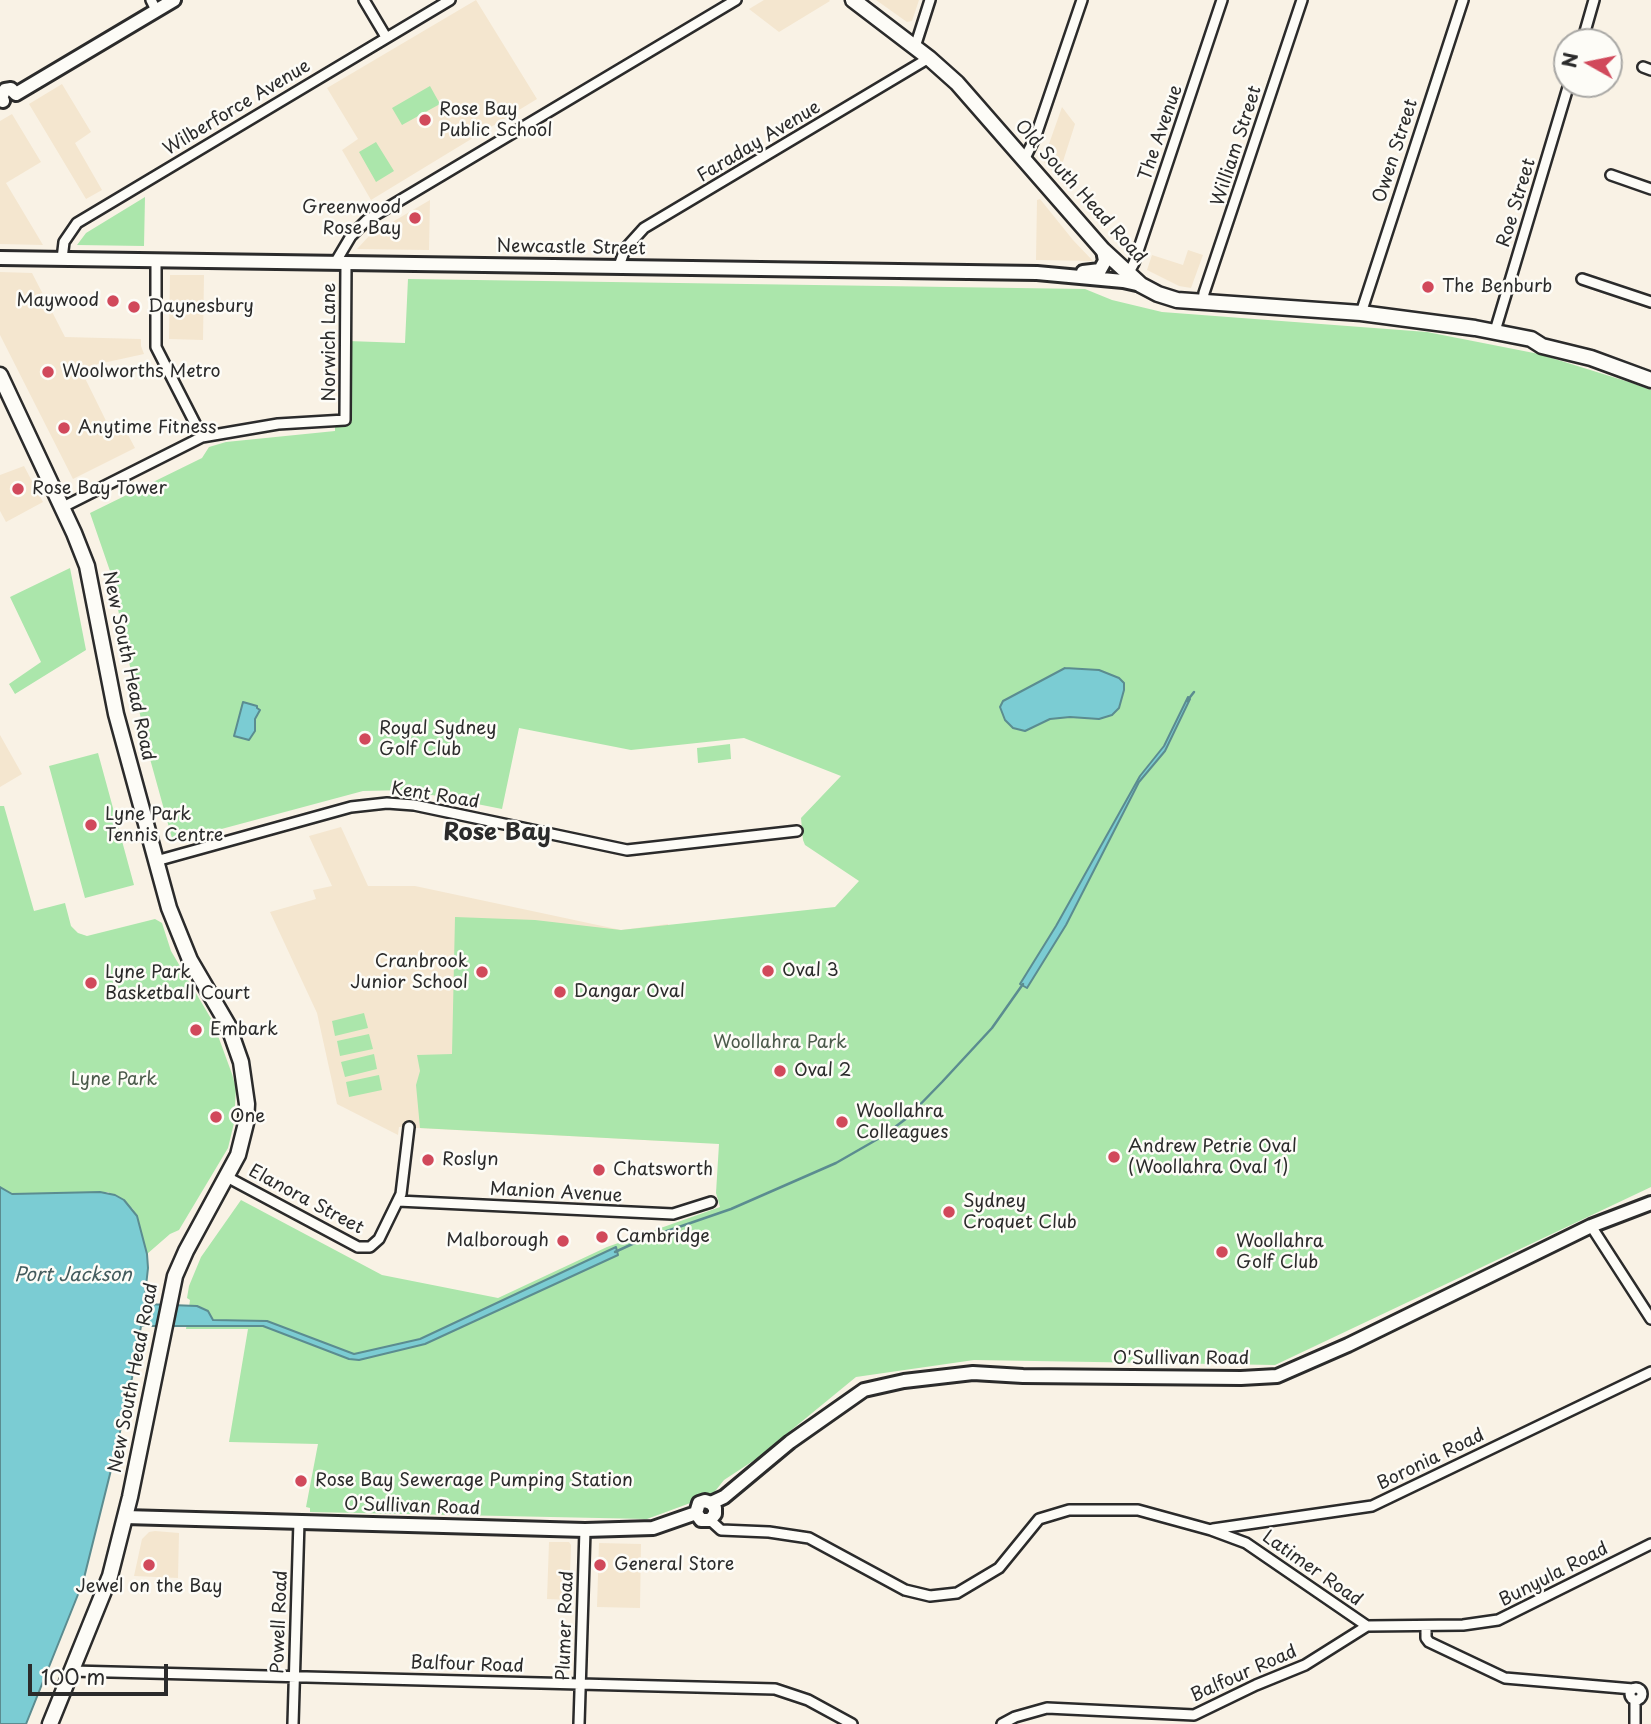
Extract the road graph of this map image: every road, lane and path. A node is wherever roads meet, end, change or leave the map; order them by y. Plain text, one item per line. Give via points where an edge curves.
1 (174, 0) edge
2 (364, 0) edge
3 (450, 0) edge
4 (736, 0) edge
5 (853, 0) edge
6 (930, 0) edge
7 (1082, 0) edge
8 (1222, 0) edge
9 (1302, 0) edge
10 (1462, 0) edge
11 (1594, 0) edge
12 (154, 5) edge
13 (1586, 28) edge
14 (386, 37) junction
15 (915, 47) junction
16 (929, 58) junction
17 (5, 94) edge
18 (1565, 98) edge
19 (1024, 160) junction
20 (1611, 175) dead end
21 (1651, 189) edge
22 (1103, 250) junction
23 (0, 258) edge
24 (62, 259) junction
25 (156, 261) junction
26 (341, 263) junction
27 (619, 266) junction
28 (1037, 273) junction
29 (1128, 274) junction
30 (1582, 279) dead end
31 (1141, 285) junction
32 (1203, 301) junction
33 (1651, 302) edge
34 (1361, 313) junction
35 (1495, 331) junction
36 (1531, 340) junction
37 (1651, 371) edge
38 (0, 375) edge
39 (1651, 380) edge
40 (202, 437) junction
41 (63, 507) junction
42 (797, 831) dead end
43 (156, 861) junction
44 (409, 1127) dead end
45 (227, 1177) junction
46 (398, 1201) junction
47 (711, 1202) dead end
48 (1651, 1203) edge
49 (1591, 1226) junction
50 (1651, 1319) edge
51 (1651, 1372) edge
52 (711, 1503) junction
53 (695, 1513) junction
54 (125, 1517) junction
55 (710, 1520) junction
56 (299, 1521) junction
57 (585, 1530) junction
58 (1211, 1530) junction
59 (1651, 1544) edge
60 (1367, 1626) junction
61 (1426, 1626) junction
62 (72, 1671) junction
63 (293, 1676) junction
64 (580, 1684) junction
65 (1642, 1690) edge
66 (50, 1724) edge
67 (293, 1724) edge
68 (579, 1724) edge
69 (852, 1724) edge
70 (1002, 1724) edge
71 (1635, 1724) edge

1 - 12 main road
2 - 14 street
3 - 14 street, Wilberforce Avenue
4 - 26 street via 368,220 351,236
5 - 15 main road, Old South Head Road
6 - 15 street
7 - 19 street
8 - 29 street, The Avenue
9 - 32 street, William Street
10 - 34 street, Owen Street
11 - 13 street
12 - 17 main road
14 - 24 street, Wilberforce Avenue via 77,223 64,242
15 - 16 main road, Old South Head Road
16 - 19 main road, Old South Head Road
16 - 27 street, Faraday Avenue via 644,228 625,248
18 - 35 street, Roe Street
19 - 22 main road, Old South Head Road
20 - 21 street
22 - 28 main road via 1100,270
22 - 29 main road, Old South Head Road
23 - 24 main road, Newcastle Street
24 - 25 main road, Newcastle Street
25 - 26 main road, Newcastle Street
25 - 40 street via 156,347
26 - 27 main road, Newcastle Street
26 - 40 street, Norwich Lane via 345,421 278,424
27 - 28 main road, Newcastle Street
28 - 31 main road, Newcastle Street
29 - 31 main road, Old South Head Road
30 - 33 street
31 - 32 main road, Old South Head Road via 1168,298
32 - 34 main road, Old South Head Road
34 - 35 main road, Old South Head Road
35 - 36 main road, Old South Head Road
36 - 37 main road, Old South Head Road via 1556,341
36 - 39 main road, Old South Head Road
38 - 41 main road, New South Head Road
40 - 41 street
41 - 43 main road, New South Head Road via 89,575 116,714
42 - 43 street, Kent Road via 627,850 387,803 351,807
43 - 45 main road, New South Head Road via 184,948 219,1007 240,1062 246,1123
44 - 46 street
45 - 46 street, Elanora Street via 358,1247 370,1247 379,1239
45 - 54 main road, New South Head Road via 174,1276
46 - 47 street, Manion Avenue via 673,1214
48 - 49 main road, O'Sullivan Road
49 - 50 street
49 - 52 main road, O'Sullivan Road via 1277,1376 972,1373 864,1390
51 - 58 street, Boronia Road via 1372,1506
52 - 53 main road via 701,1502
52 - 55 main road via 715,1511
53 - 55 main road via 701,1520
53 - 57 main road, O'Sullivan Road via 653,1528
54 - 56 main road, O'Sullivan Road
54 - 62 main road, New South Head Road via 110,1576
55 - 58 street, Latimer Road via 721,1530 809,1538 905,1590 930,1596 957,1592 999,1569 1039,1520 1069,1510 1138,1510
56 - 57 main road, O'Sullivan Road
56 - 63 street, Powell Road
57 - 64 street, Plumer Road
58 - 60 street, Latimer Road via 1246,1543
59 - 61 street, Bunyula Road via 1498,1620
60 - 61 street, Latimer Road
60 - 70 street, Balfour Road via 1304,1665 1194,1715 1047,1708
61 - 65 street via 1429,1642 1505,1678
62 - 63 street, Balfour Road
62 - 66 main road, New South Head Road
63 - 64 street, Balfour Road
63 - 67 street, Powell Road
64 - 68 street, Plumer Road
64 - 69 street, Balfour Road via 775,1689 800,1696
65 - 71 street via 1630,1695 1635,1700

